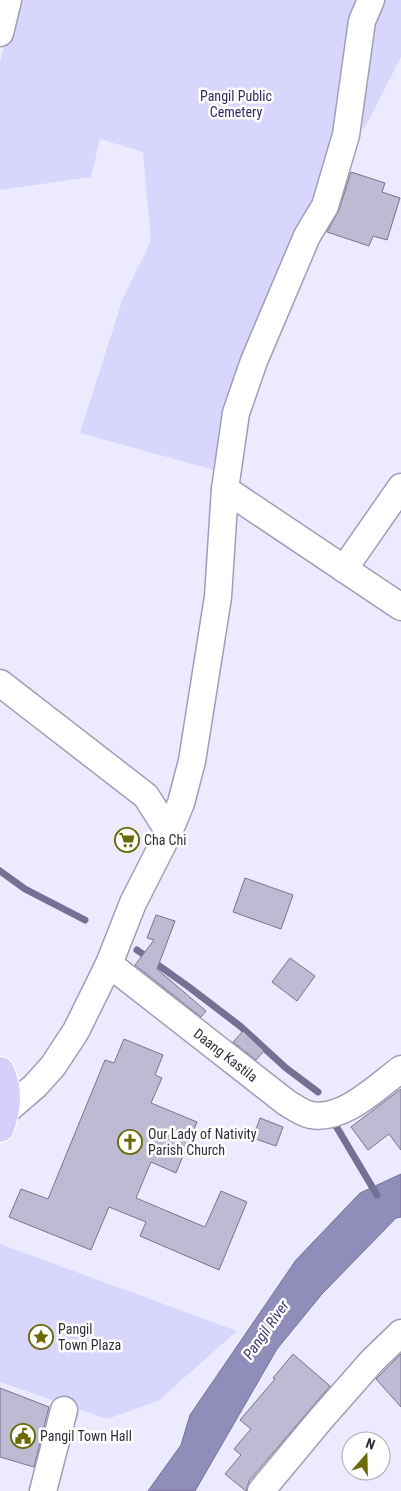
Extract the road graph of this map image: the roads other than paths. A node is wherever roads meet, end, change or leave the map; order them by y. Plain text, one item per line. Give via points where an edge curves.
1 (8, 0) edge
2 (371, 0) edge
3 (0, 33) edge
4 (401, 487) edge
5 (225, 489) junction
6 (344, 569) junction
7 (401, 607) edge
8 (0, 683) edge
9 (169, 832) junction
10 (109, 964) junction
11 (401, 1069) edge
12 (0, 1071) edge
13 (3, 1120) edge
14 (401, 1333) edge
15 (64, 1410) dead end
16 (43, 1491) edge
17 (261, 1491) edge

1 - 3 street
2 - 5 street via 362,21 346,135 338,164 324,206 308,236 246,383 236,413
4 - 6 street
5 - 6 street
5 - 9 street via 218,597 201,708 192,761
6 - 7 street
8 - 9 street via 146,796
9 - 10 street via 133,903
10 - 11 street, Daang Kastila via 287,1103 309,1115 327,1116 352,1106
10 - 13 street via 76,1032 52,1066
12 - 13 main road via 6,1084
14 - 17 street via 372,1361
15 - 16 street

